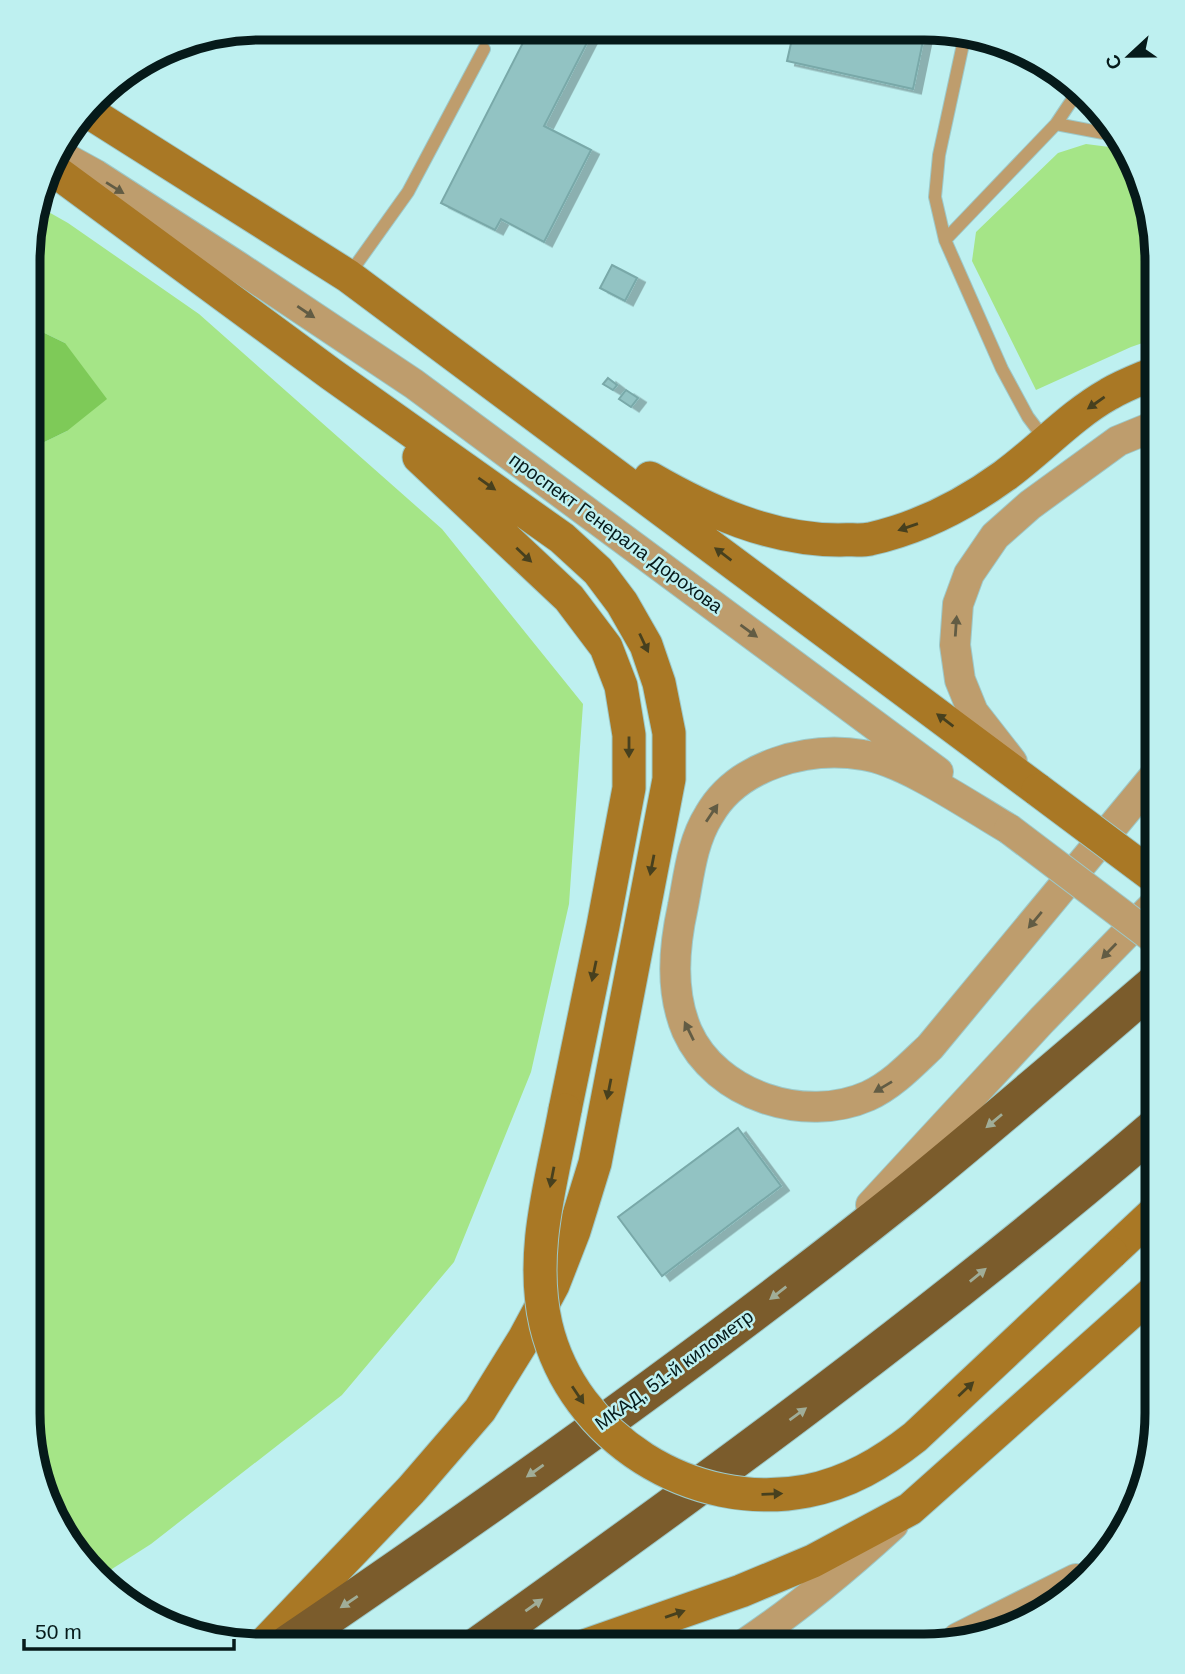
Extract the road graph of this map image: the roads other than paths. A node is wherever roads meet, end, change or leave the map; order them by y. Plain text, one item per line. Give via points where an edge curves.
1 (963, 44) edge
2 (484, 49) dead end
3 (1073, 99) edge
4 (95, 116) edge
5 (1056, 124) junction
6 (1104, 133) edge
7 (66, 159) edge
8 (59, 174) edge
9 (945, 240) junction
10 (348, 276) junction
11 (331, 374) junction
12 (1145, 378) edge
13 (517, 401) junction
14 (1145, 430) edge
15 (1046, 441) junction
16 (1145, 788) edge
17 (1038, 790) junction
18 (1009, 829) junction
19 (1144, 870) edge
20 (1144, 915) edge
21 (1144, 931) edge
22 (1144, 993) edge
23 (1144, 1137) edge
24 (1144, 1222) edge
25 (818, 1262) junction
26 (1144, 1300) edge
27 (910, 1509) junction
28 (1058, 1588) edge
29 (983, 1625) edge
30 (274, 1634) edge
31 (302, 1634) edge
32 (494, 1634) edge
33 (618, 1634) edge
34 (761, 1634) edge

1 - 9 lane via 939,155 935,197
2 - 10 lane via 408,192
3 - 5 lane
4 - 10 main road
5 - 6 lane
5 - 9 lane
7 -> 18 street, проспект Генерала Дорохова via 237,265 414,384 905,746
8 - 11 main road
9 - 15 lane via 1002,369
10 - 13 main road
11 -> 24 main road, bridge via 569,598 606,647 621,686 629,735 629,788 539,1266 556,1356 581,1400 608,1432 657,1468 714,1490 776,1495 836,1483 864,1472 915,1437
11 -> 30 main road via 562,538 598,570 646,645 659,683 670,733 669,779 595,1163 553,1285 480,1410
12 -> 15 main road via 1109,394
15 -> 13 main road via 958,506 912,526 868,539 810,540 748,525 682,497
17 -> 13 main road
17 -> 14 street via 973,712 960,680 955,645 958,604 969,574 995,536 1118,441
16 -> 18 street via 930,1047 897,1078 868,1096 808,1108 773,1103 738,1087 707,1060 688,1032 677,996 675,942 694,847 709,814 732,788 758,771 790,759 831,752 865,755 902,768
17 - 19 main road, bridge
18 - 21 street, проспект Генерала Дорохова, bridge
20 -> 25 street
22 -> 25 highway, МКАД, 51-й километр
32 -> 23 highway via 821,1397 973,1280
25 -> 31 highway, МКАД, 51-й километр via 629,1404
26 - 27 main road
33 -> 27 main road via 813,1561
27 - 34 street via 849,1566
28 - 29 street

